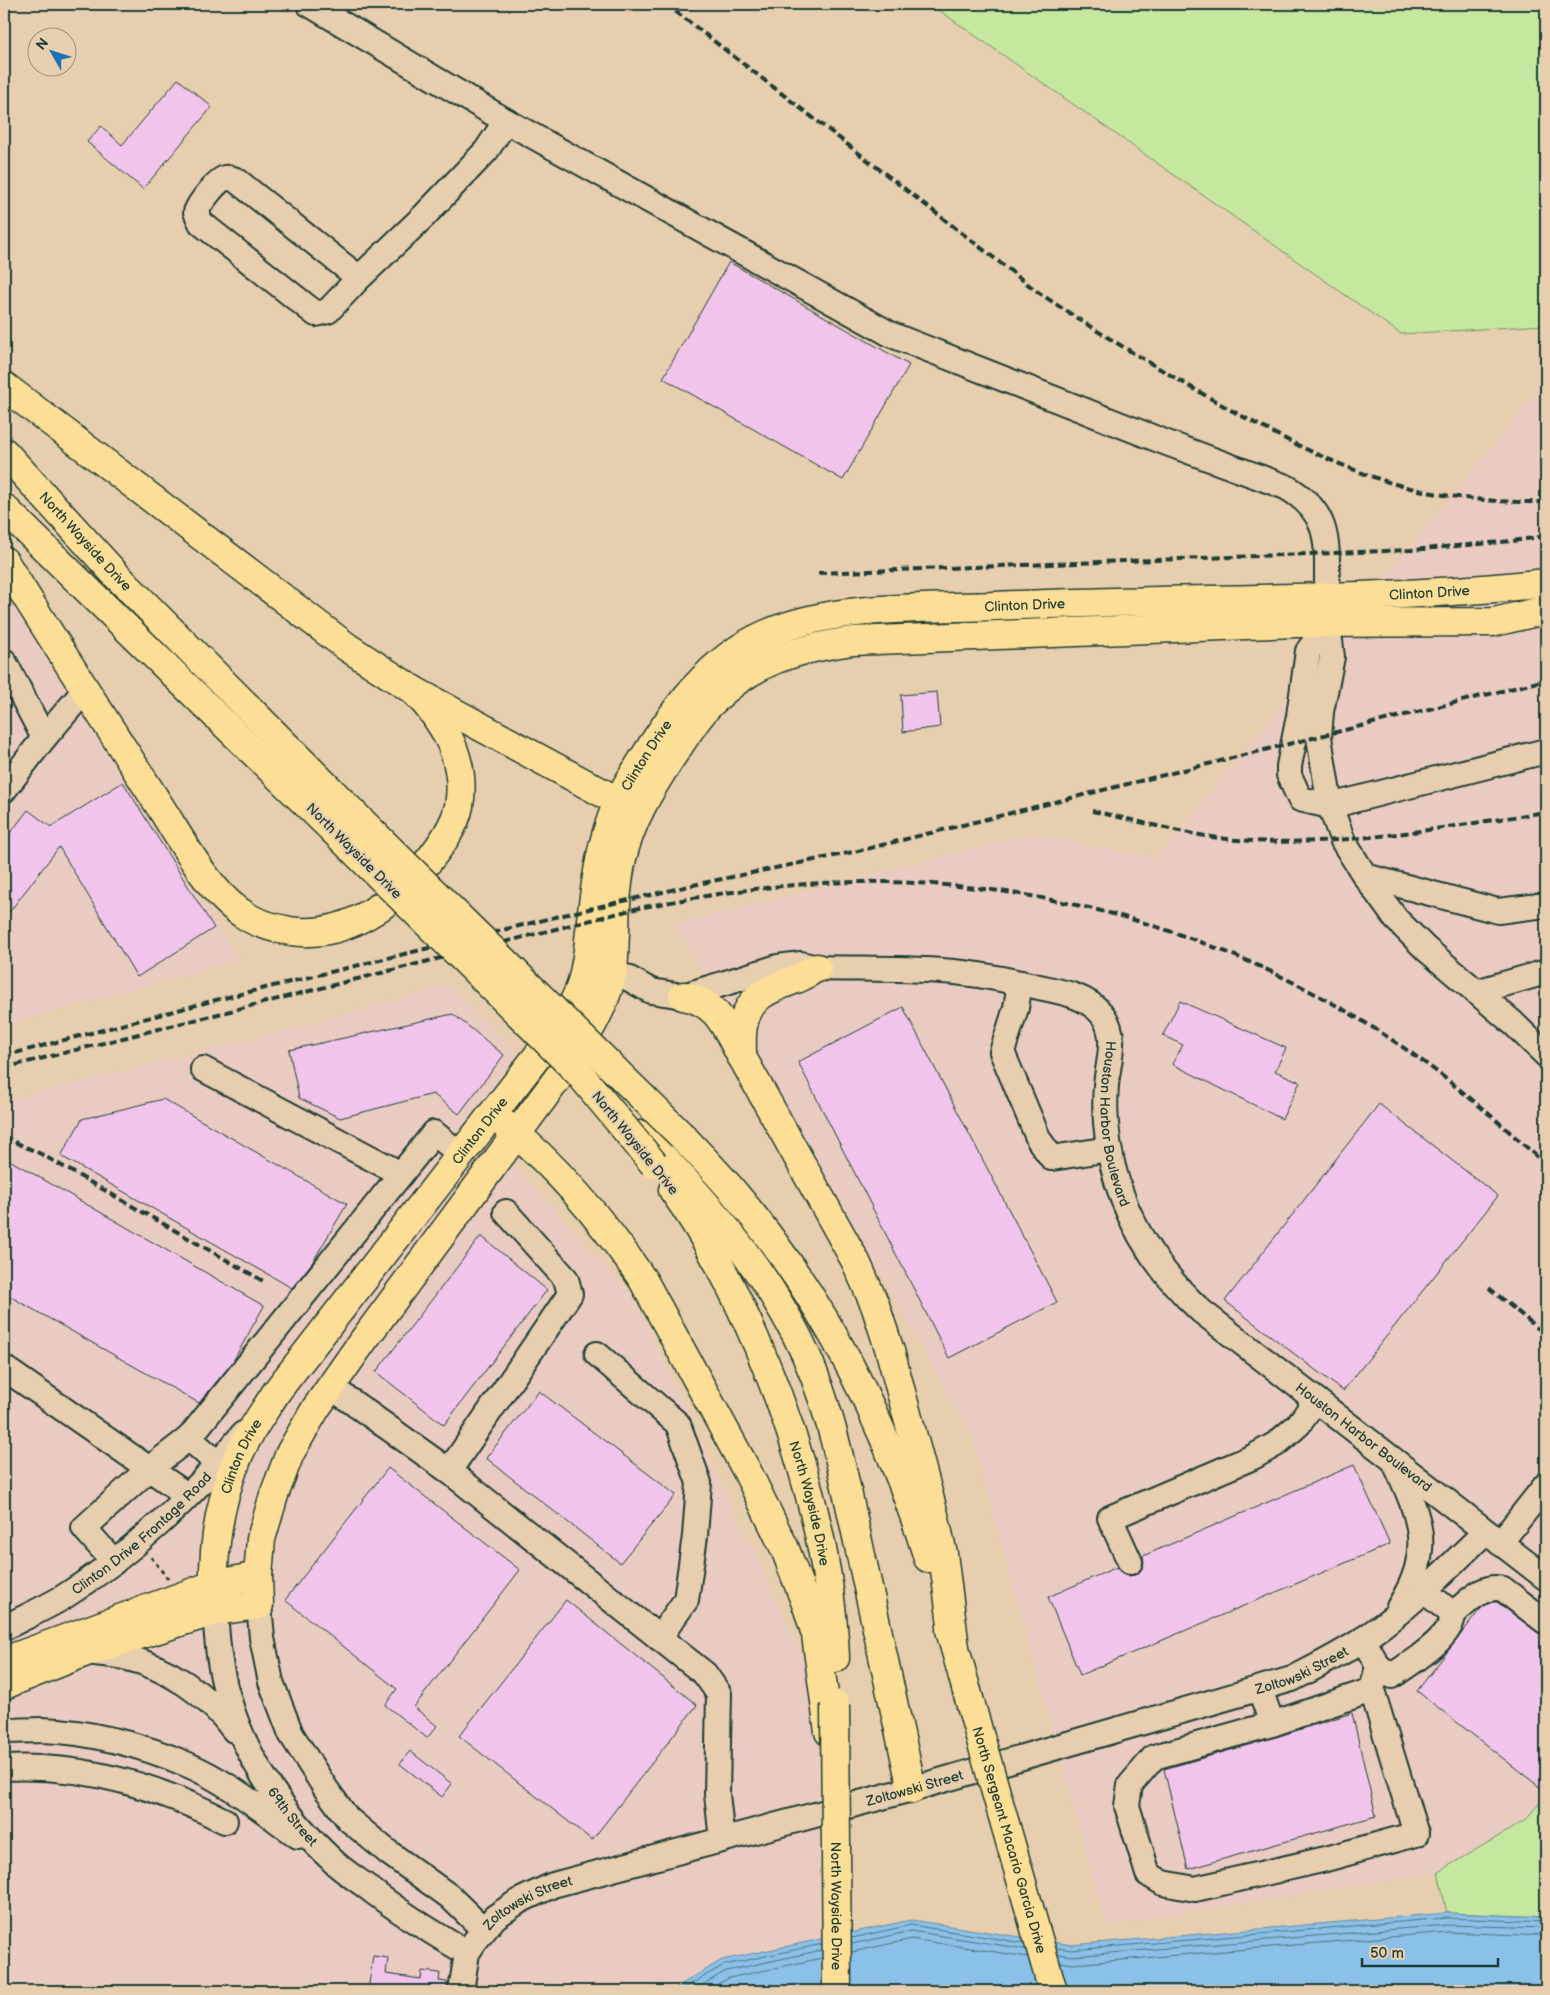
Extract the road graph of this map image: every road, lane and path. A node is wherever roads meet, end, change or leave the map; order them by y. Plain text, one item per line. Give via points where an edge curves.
1 (309, 4) edge
2 (506, 121) junction
3 (359, 278) junction
4 (4, 386) edge
5 (4, 452) edge
6 (4, 508) edge
7 (4, 561) edge
8 (1546, 583) edge
9 (1546, 610) edge
10 (1328, 611) junction
11 (7, 675) edge
12 (85, 690) junction
13 (413, 690) junction
14 (44, 738) junction
15 (1546, 751) edge
16 (4, 790) edge
17 (628, 806) junction
18 (1330, 806) junction
19 (342, 821) junction
20 (1365, 876) junction
21 (1546, 905) edge
22 (817, 968) junction
23 (1546, 972) edge
24 (612, 974) junction
25 (582, 980) junction
26 (1020, 983) junction
27 (1476, 992) junction
28 (683, 996) junction
29 (1546, 1055) edge
30 (742, 1058) junction
31 (203, 1069) dead end
32 (492, 1115) junction
33 (517, 1134) junction
34 (1109, 1148) junction
35 (461, 1155) junction
36 (658, 1160) junction
37 (400, 1174) junction
38 (487, 1175) junction
39 (506, 1212) dead end
40 (597, 1354) dead end
41 (299, 1362) junction
42 (4, 1368) edge
43 (331, 1387) junction
44 (1316, 1400) junction
45 (188, 1438) junction
46 (1394, 1461) junction
47 (149, 1469) junction
48 (225, 1469) junction
49 (449, 1471) junction
50 (1546, 1486) edge
51 (187, 1495) junction
52 (1493, 1538) junction
53 (149, 1554) dead end
54 (114, 1562) junction
55 (1130, 1562) dead end
56 (258, 1576) junction
57 (1546, 1578) edge
58 (172, 1584) dead end
59 (1424, 1591) junction
60 (214, 1598) junction
61 (259, 1605) junction
62 (1453, 1614) junction
63 (1393, 1617) junction
64 (1546, 1622) edge
65 (104, 1623) junction
66 (4, 1628) edge
67 (659, 1638) junction
68 (1363, 1639) junction
69 (4, 1641) edge
70 (955, 1648) junction
71 (86, 1652) junction
72 (4, 1661) edge
73 (1378, 1666) junction
74 (39, 1671) junction
75 (4, 1685) edge
76 (966, 1688) joint
77 (1260, 1689) junction
78 (1372, 1690) junction
79 (4, 1691) edge
80 (830, 1702) junction
81 (1272, 1724) junction
82 (4, 1731) edge
83 (246, 1745) junction
84 (4, 1768) edge
85 (912, 1790) junction
86 (225, 1821) dead end
87 (722, 1840) junction
88 (333, 1862) junction
89 (484, 1930) junction
90 (467, 1953) junction
91 (462, 1991) edge
92 (837, 1991) edge
93 (1053, 1991) edge

1 - 2 street
2 - 3 street via 486,151
2 - 10 street via 892,335 1286,487 1315,511 1324,530
3 - 3 street via 236,180 225,178 219,182 198,207 196,212 202,223 316,314 328,311
4 - 13 main road via 347,648
5 - 19 main road, North Wayside Drive
6 - 19 main road, North Wayside Drive
7 - 12 main road
8 - 10 main road, Clinton Drive
9 - 10 main road, Clinton Drive via 1494,622
10 - 17 main road, Clinton Drive via 1063,631 853,641 811,647 755,669 710,704 662,772
10 - 18 street via 1332,657 1319,737
10 - 18 street via 1308,651 1289,775 1300,799
11 - 14 street
12 - 13 main road via 212,886 241,914 258,923 301,932 347,926 368,916 404,888 433,855 452,826 459,807 459,767 440,721
12 - 14 street
13 - 17 main road
14 - 16 street
15 - 18 street
17 - 24 main road, Clinton Drive via 628,836 618,884
17 - 25 main road, Clinton Drive via 610,820 600,858
18 - 20 street via 1343,840
19 - 36 main road, North Wayside Drive, bridge
19 - 70 main road, North Wayside Drive, bridge via 682,1136 760,1225 808,1294 842,1351 881,1429 910,1502
20 - 21 street via 1498,911
20 - 27 street via 1396,919
22 - 26 street, Houston Harbor Boulevard via 942,971
22 - 28 street, Houston Harbor Boulevard via 801,964 778,967
22 - 30 main road via 798,979 770,988 756,1001 742,1026
23 - 27 street
24 - 25 street
24 - 28 street, Houston Harbor Boulevard via 626,977 651,991
24 - 33 main road, Clinton Drive via 600,1009 578,1051
25 - 32 main road, Clinton Drive via 560,1027
26 - 34 street, Houston Harbor Boulevard via 1075,995 1093,1006 1106,1020 1112,1038 1105,1108
26 - 34 street via 1002,1052 1039,1140 1052,1158
27 - 29 street
28 - 30 main road via 712,1008
30 - 70 main road via 856,1262 875,1305 934,1515 943,1554
31 - 37 street
32 - 33 main road
32 - 35 main road, Clinton Drive
33 - 38 main road, Clinton Drive
33 - 80 main road via 588,1205 643,1280 748,1473 785,1549 816,1635
34 - 44 street, Houston Harbor Boulevard via 1122,1200 1148,1250 1169,1278 1201,1311
35 - 37 street via 434,1133
35 - 38 main road
35 - 41 main road, Clinton Drive
36 - 80 main road, North Wayside Drive via 733,1290 796,1442 827,1582 835,1656
36 - 85 main road via 716,1217 753,1265 784,1311 810,1365 836,1440
37 - 45 street
38 - 43 main road, Clinton Drive
39 - 49 street via 566,1279 570,1294
40 - 67 street via 678,1424 699,1483 686,1600
41 - 43 main road
41 - 48 main road, Clinton Drive via 276,1391 238,1456
42 - 47 street
43 - 49 street
43 - 56 main road, Clinton Drive via 290,1453 261,1539
44 - 46 street, Houston Harbor Boulevard
44 - 55 street via 1299,1424 1276,1444 1253,1457 1110,1518
45 - 47 street
45 - 48 street
46 - 52 street, Houston Harbor Boulevard
46 - 63 street via 1416,1511 1420,1550 1412,1584
47 - 51 street
47 - 54 street via 84,1528
48 - 51 street, Clinton Drive Frontage Road
48 - 60 main road, Clinton Drive via 224,1495 216,1535
49 - 67 street
50 - 52 street, Zoltowski Street
51 - 54 street, Clinton Drive Frontage Road
52 - 57 street, Houston Harbor Boulevard
52 - 59 street, Zoltowski Street
53 - 58 path
54 - 66 street, Clinton Drive Frontage Road via 61,1598
56 - 60 main road
56 - 61 main road, Clinton Drive
59 - 62 street
59 - 63 street, Zoltowski Street
60 - 61 main road
60 - 65 main road
60 - 71 main road
60 - 83 street, 69th Street via 218,1651 228,1697
61 - 89 street via 262,1638 272,1682 291,1734 326,1789 348,1819 449,1896
62 - 64 street via 1483,1590 1495,1587 1503,1589
62 - 73 street via 1453,1620 1437,1642 1392,1676
63 - 68 street, Zoltowski Street
65 - 69 main road
65 - 72 main road
67 - 87 street via 705,1674 719,1694 717,1794
68 - 73 street
68 - 77 street, Zoltowski Street via 1292,1679
70 - 76 main road, North Wayside Drive
71 - 74 main road
71 - 83 street via 124,1657 160,1669 194,1689 222,1714
73 - 78 street
74 - 75 main road
74 - 79 main road
76 - 93 main road, North Sergeant Macario Garcia Drive, bridge
77 - 81 street
77 - 85 street, Zoltowski Street
78 - 81 street
78 - 81 street via 1416,1834 1326,1859 1195,1889 1163,1883 1148,1874 1127,1806 1130,1785 1154,1757
80 - 92 main road, North Wayside Drive, bridge via 836,1790
82 - 88 street via 43,1730 90,1736 187,1764 245,1798
83 - 88 street, 69th Street via 297,1823
84 - 86 street via 61,1768 112,1778 154,1789
85 - 87 street, Zoltowski Street
87 - 89 street, Zoltowski Street via 553,1885 504,1910
88 - 90 street, 69th Street via 402,1914
89 - 90 street, Zoltowski Street
90 - 91 street

